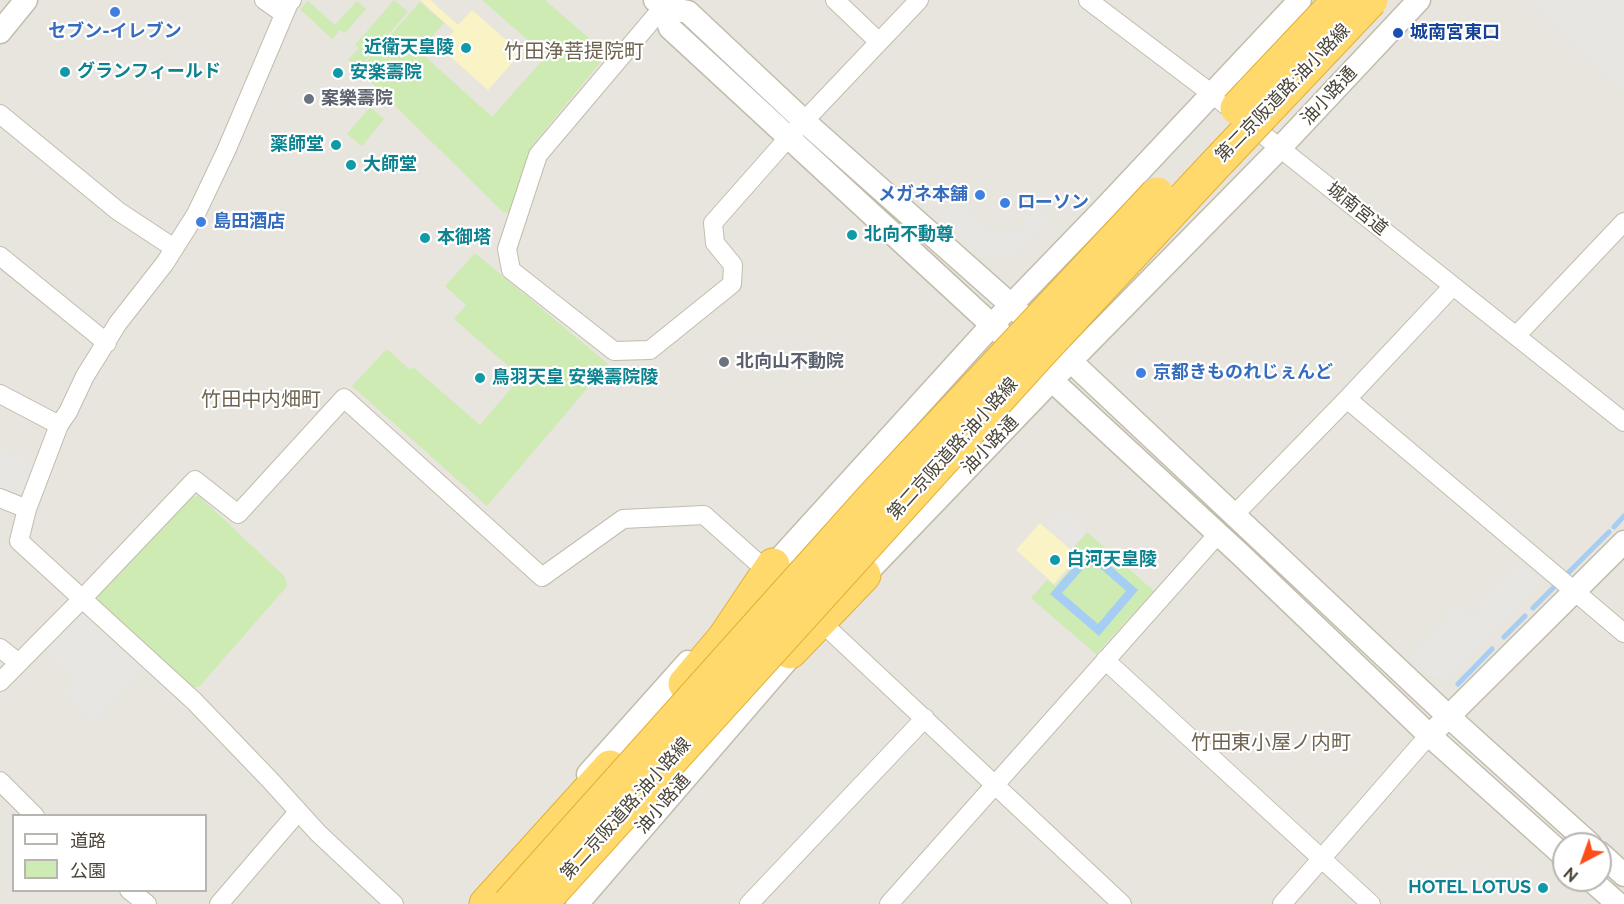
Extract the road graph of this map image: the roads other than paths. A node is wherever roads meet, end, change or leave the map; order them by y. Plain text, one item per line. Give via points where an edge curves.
1 (26, 0) edge
2 (264, 0) edge
3 (835, 0) edge
4 (919, 0) edge
5 (1088, 0) edge
6 (1300, 0) edge
7 (1339, 0) edge
8 (1371, 0) edge
9 (1419, 0) edge
10 (659, 4) edge
11 (288, 7) edge
12 (0, 32) edge
13 (879, 42) junction
14 (1212, 94) junction
15 (0, 114) edge
16 (804, 121) junction
17 (788, 138) junction
18 (1280, 148) junction
19 (1624, 222) edge
20 (174, 248) junction
21 (0, 256) edge
22 (1453, 286) junction
23 (1011, 305) junction
24 (991, 326) junction
25 (1516, 336) junction
26 (106, 343) junction
27 (1071, 361) junction
28 (1051, 381) junction
29 (0, 394) edge
30 (1347, 399) junction
31 (1624, 422) edge
32 (59, 425) junction
33 (0, 498) edge
34 (27, 509) junction
35 (1233, 516) junction
36 (1218, 534) junction
37 (1624, 542) edge
38 (771, 568) junction
39 (864, 575) junction
40 (1575, 591) junction
41 (83, 598) junction
42 (820, 621) junction
43 (1624, 633) edge
44 (0, 648) edge
45 (1105, 660) junction
46 (19, 663) junction
47 (0, 682) edge
48 (1448, 716) junction
49 (925, 718) junction
50 (1429, 735) junction
51 (0, 781) edge
52 (995, 784) junction
53 (298, 812) junction
54 (33, 814) edge
55 (1577, 832) edge
56 (1552, 845) edge
57 (1321, 858) junction
58 (1612, 864) edge
59 (1624, 874) edge
60 (130, 892) edge
61 (1604, 892) edge
62 (147, 904) edge
63 (219, 904) edge
64 (394, 904) edge
65 (473, 904) edge
66 (486, 904) edge
67 (509, 904) edge
68 (541, 904) edge
69 (561, 904) edge
70 (577, 904) edge
71 (749, 904) edge
72 (889, 904) edge
73 (1122, 904) edge
74 (1282, 904) edge
75 (1371, 904) edge
76 (1618, 904) edge

1 - 12 street
2 - 11 street
3 - 13 street
4 - 13 street
5 - 14 street, 城南宮道
6 - 14 street
7 - 67 highway, 第二京阪道路;油小路線, bridge via 875,495
8 - 68 highway, 第二京阪道路;油小路線, bridge via 1039,354
9 - 18 street, 油小路通
10 - 16 street via 688,12
10 - 17 street via 670,28
10 - 17 street via 538,155 507,249 511,270 614,351 650,350 732,284 733,265 715,243 713,223
11 - 20 street via 226,151 196,214
13 - 16 street
14 - 18 street, 城南宮道
14 - 23 street
15 - 20 street via 118,211
16 - 17 street
16 - 23 street
17 - 24 street
18 - 22 street, 城南宮道
18 - 27 street, 油小路通
19 - 25 street
20 - 26 street
21 - 26 street
22 - 25 street, 城南宮道
22 - 30 street
23 - 24 street
23 - 27 street
24 - 28 street
24 - 38 street
25 - 31 street, 城南宮道
26 - 32 street
27 - 28 street, 油小路通
27 - 35 street
28 - 36 street
28 - 39 street, 油小路通
29 - 32 street
30 - 35 street
30 - 40 street
32 - 34 street
33 - 34 street
34 - 41 street via 20,542
35 - 48 street
36 - 45 street
36 - 50 street
37 - 40 street
38 - 41 street via 704,515 623,519 542,577 344,398 238,514 195,480
38 - 65 street
38 - 66 highway via 724,638
39 - 42 street, 油小路通
39 - 69 highway via 667,783
40 - 43 street
40 - 48 street
41 - 46 street
41 - 53 street via 194,701
42 - 49 street
42 - 70 street, 油小路通
44 - 46 street
45 - 52 street
45 - 57 street
46 - 47 street
48 - 50 street
48 - 55 street
49 - 52 street
49 - 71 street
50 - 56 street
50 - 57 street
51 - 54 street
52 - 72 street
52 - 73 street
53 - 63 street
53 - 64 street
57 - 74 street
57 - 75 street
58 - 59 street
60 - 62 street
61 - 76 street

